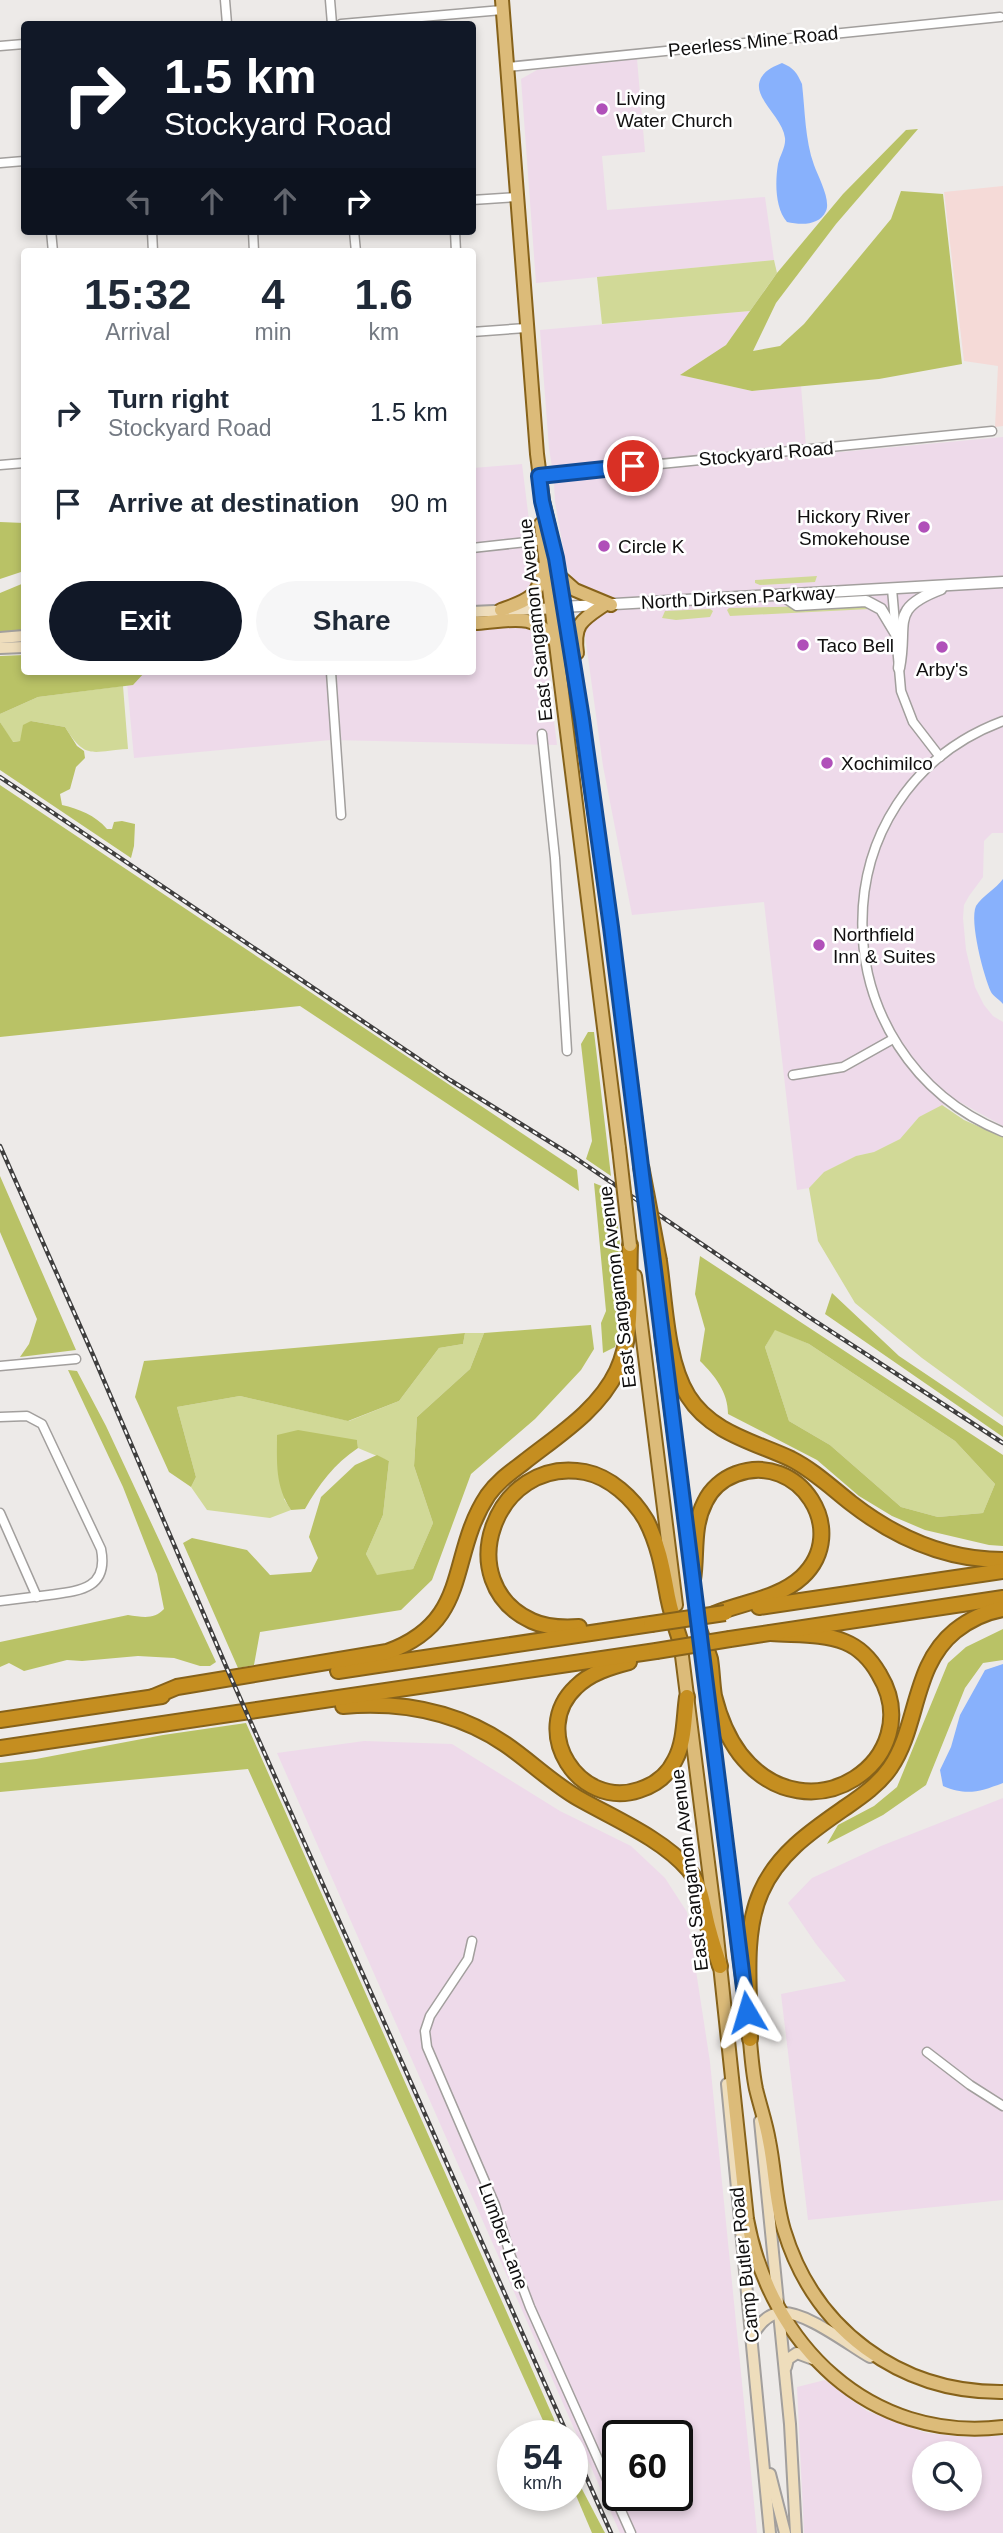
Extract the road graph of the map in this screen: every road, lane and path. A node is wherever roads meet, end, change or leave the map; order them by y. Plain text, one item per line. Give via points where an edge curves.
1 (225, 0) edge
2 (330, 0) edge
3 (502, 5) edge
4 (1000, 17) dead end
5 (227, 21) edge
6 (332, 21) edge
7 (366, 21) edge
8 (21, 44) edge
9 (0, 46) edge
10 (507, 67) junction
11 (21, 160) edge
12 (0, 163) edge
13 (517, 197) junction
14 (476, 200) edge
15 (526, 328) junction
16 (476, 332) edge
17 (992, 431) dead end
18 (21, 463) edge
19 (0, 465) edge
20 (539, 476) junction
21 (542, 501) junction
22 (541, 528) junction
23 (536, 541) junction
24 (476, 548) edge
25 (558, 574) junction
26 (1003, 582) edge
27 (955, 584) junction
28 (892, 589) junction
29 (782, 594) junction
30 (607, 605) junction
31 (557, 608) junction
32 (501, 610) junction
33 (476, 612) edge
34 (476, 623) edge
35 (896, 634) junction
36 (21, 636) edge
37 (0, 638) edge
38 (555, 642) junction
39 (21, 647) edge
40 (0, 648) edge
41 (899, 668) junction
42 (331, 675) edge
43 (582, 719) junction
44 (1003, 721) edge
45 (542, 734) dead end
46 (940, 757) junction
47 (341, 815) dead end
48 (893, 1039) junction
49 (567, 1051) dead end
50 (793, 1075) dead end
51 (1003, 1132) edge
52 (641, 1164) joint
53 (631, 1245) junction
54 (656, 1260) junction
55 (76, 1359) dead end
56 (0, 1366) edge
57 (0, 1417) edge
58 (0, 1513) edge
59 (3, 1528) edge
60 (1003, 1560) edge
61 (1003, 1571) edge
62 (693, 1580) junction
63 (37, 1597) junction
64 (1003, 1598) edge
65 (0, 1601) edge
66 (1003, 1609) edge
67 (721, 1613) junction
68 (629, 1627) junction
69 (699, 1629) junction
70 (771, 1633) junction
71 (681, 1643) junction
72 (656, 1651) junction
73 (153, 1697) junction
74 (687, 1698) junction
75 (261, 1710) junction
76 (0, 1720) edge
77 (0, 1748) edge
78 (472, 1941) dead end
79 (720, 1966) junction
80 (724, 1997) junction
81 (750, 2039) junction
82 (927, 2052) dead end
83 (756, 2087) junction
84 (1003, 2106) edge
85 (779, 2313) junction
86 (751, 2340) junction
87 (813, 2359) junction
88 (785, 2369) junction
89 (895, 2369) junction
90 (1003, 2392) edge
91 (758, 2406) junction
92 (1003, 2427) edge
93 (631, 2533) edge
94 (770, 2533) edge
95 (785, 2533) edge
96 (796, 2533) edge

1 - 5 street
2 - 6 street
3 - 7 street
3 - 10 main road, East Sangamon Avenue
4 - 10 street, Peerless Mine Road
8 - 9 street
10 - 13 main road, East Sangamon Avenue
11 - 12 street
13 - 14 street
13 - 15 main road, East Sangamon Avenue
15 - 16 street
15 - 20 main road, East Sangamon Avenue
17 - 20 street, Stockyard Road
18 - 19 street
20 - 21 main road, East Sangamon Avenue
21 - 22 main road, East Sangamon Avenue
21 - 25 main road, East Sangamon Avenue
22 - 23 main road
22 - 31 main road, East Sangamon Avenue
23 - 24 street
23 - 32 main road via 540,583 525,601
25 - 30 main road via 575,590
25 - 31 main road, East Sangamon Avenue
26 - 27 street, North Dirksen Parkway
27 - 28 street, North Dirksen Parkway
27 - 41 street via 919,598 907,609 901,622
28 - 29 street, North Dirksen Parkway
28 - 35 street
29 - 30 street, North Dirksen Parkway
29 - 35 street via 797,605 866,601 885,614
30 - 31 street, North Dirksen Parkway
30 - 43 main road via 583,620 576,634
31 - 32 main road, North Dirksen Parkway
31 - 38 main road, East Sangamon Avenue
31 - 43 main road, East Sangamon Avenue
32 - 33 main road, North Dirksen Parkway
34 - 38 main road via 531,620 545,628
35 - 41 street
36 - 37 main road
38 - 53 main road, East Sangamon Avenue, bridge
39 - 40 main road
41 - 46 street via 908,712
42 - 47 street
43 - 52 main road, East Sangamon Avenue
44 - 46 street
45 - 49 street
46 - 48 street via 890,818 873,858 863,900 867,971 876,1006
48 - 50 street via 843,1067
48 - 51 street via 919,1075 946,1099
52 - 54 highway, bridge
53 - 71 main road, East Sangamon Avenue
53 - 73 highway via 628,1331 610,1384 587,1412 506,1475 489,1494 450,1599 424,1632 387,1652 177,1687
54 - 60 highway via 677,1372 702,1413 725,1430 803,1466 897,1535 954,1555
54 - 62 main road, East Sangamon Avenue
55 - 56 street
57 - 63 street via 35,1418 47,1432 101,1549 102,1569 89,1587
58 - 59 street
59 - 63 street
61 - 67 highway
62 - 67 highway via 699,1519 706,1498 722,1482 741,1472 762,1470 783,1475 801,1487 820,1521 820,1541 809,1569 781,1591
62 - 69 main road, East Sangamon Avenue
63 - 65 street
64 - 70 highway
66 - 81 highway via 969,1621 941,1644 923,1678 897,1757 884,1777 811,1831 766,1880 750,1927
67 - 68 highway, bridge
68 - 71 highway via 554,1627 533,1622 509,1605 493,1578 489,1540 497,1515 519,1488 538,1477 569,1471 601,1478 622,1491 646,1520 659,1550
68 - 73 highway
69 - 70 highway via 725,1728 752,1768 791,1790 822,1792 846,1785 875,1760 887,1734 890,1706 885,1684 872,1662 847,1643
69 - 81 main road, East Sangamon Avenue
70 - 72 highway, bridge
71 - 74 main road, East Sangamon Avenue
72 - 74 highway via 600,1671 569,1695 557,1734 570,1769 584,1782 609,1792 630,1793 652,1785 678,1754
72 - 75 highway
73 - 76 highway
74 - 79 main road, East Sangamon Avenue
75 - 77 highway
75 - 79 highway via 402,1705 453,1717 487,1733 574,1796 640,1833 681,1863 702,1896
78 - 93 street, Lumber Lane via 468,1959 430,2016 426,2047 495,2205 530,2307
79 - 80 main road, East Sangamon Avenue
80 - 85 main road, East Sangamon Avenue via 747,2219 761,2274
80 - 86 main road, Camp Butler Road via 724,2061
81 - 83 main road, East Sangamon Avenue
82 - 84 street
83 - 85 main road, East Sangamon Avenue
83 - 89 main road, East Sangamon Avenue via 783,2228 799,2268 841,2328
85 - 86 main road via 760,2324
85 - 87 main road, East Sangamon Avenue
85 - 88 main road, Camp Butler Road
85 - 89 main road via 802,2317
86 - 91 main road, Camp Butler Road
87 - 88 main road via 797,2353 788,2359
87 - 92 main road, East Sangamon Avenue via 853,2391 905,2416 956,2427
88 - 96 main road, Camp Butler Road
89 - 90 main road, East Sangamon Avenue via 958,2388
91 - 94 main road, Camp Butler Road
91 - 95 main road

